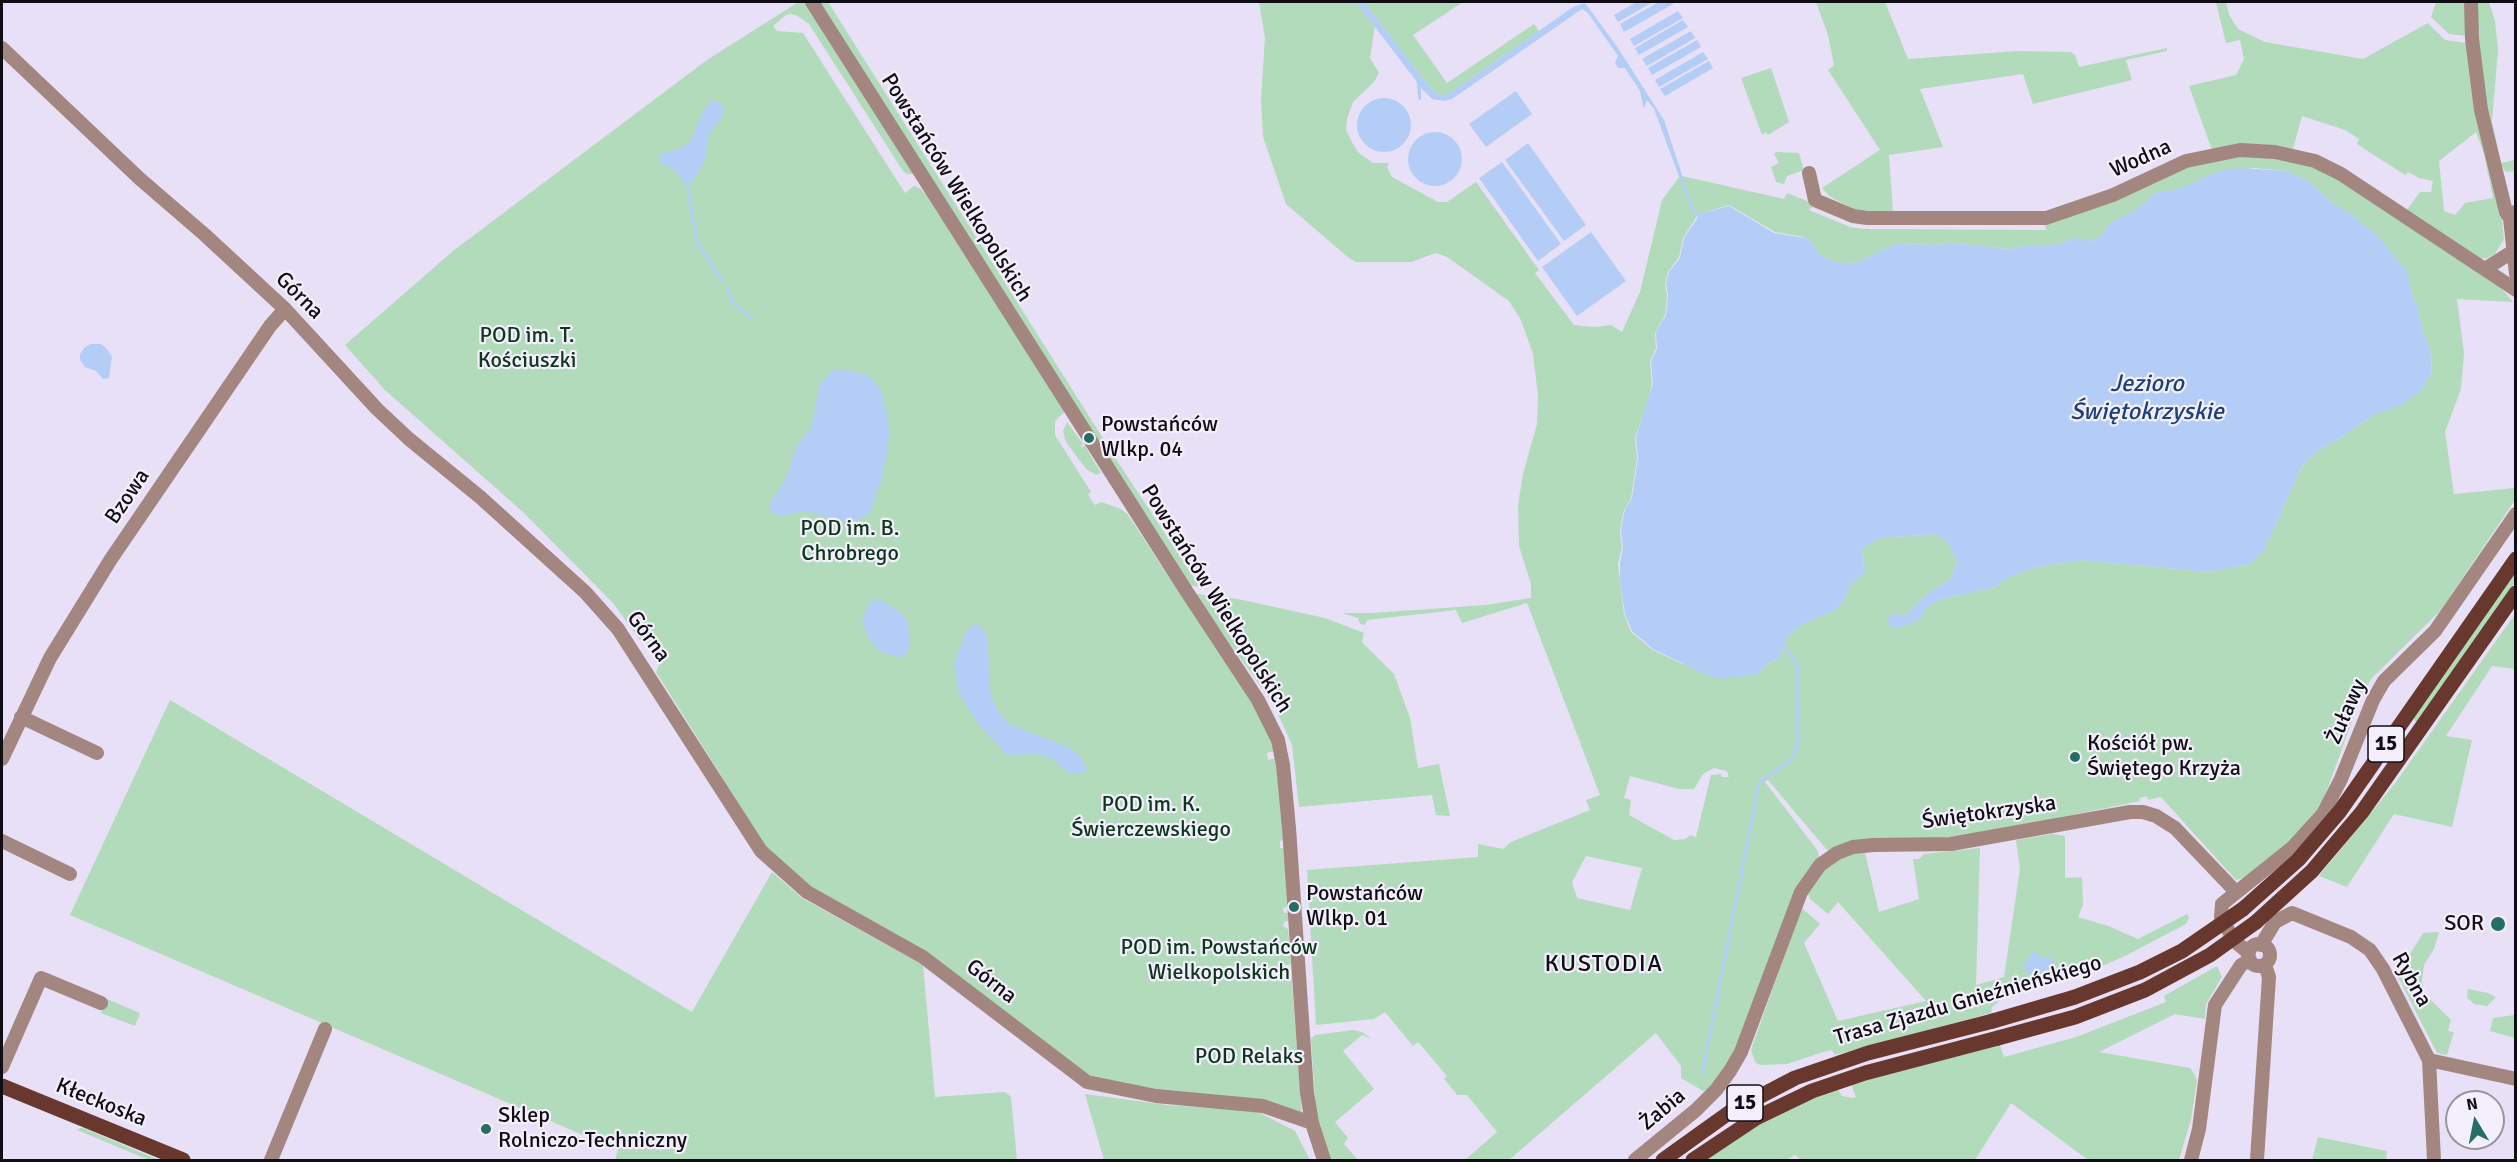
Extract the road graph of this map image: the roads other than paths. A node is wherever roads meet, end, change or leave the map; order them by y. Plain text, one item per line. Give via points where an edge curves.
1 (812, 2) edge
2 (2471, 2) edge
3 (2, 48) edge
4 (1809, 173) dead end
5 (2513, 215) edge
6 (2512, 252) junction
7 (2485, 270) junction
8 (2516, 274) edge
9 (2516, 290) edge
10 (285, 309) junction
11 (2516, 514) edge
12 (2516, 559) edge
13 (2516, 593) edge
14 (21, 717) junction
15 (97, 753) dead end
16 (2, 759) edge
17 (2, 841) edge
18 (70, 874) dead end
19 (2236, 892) junction
20 (2261, 945) junction
21 (2253, 960) junction
22 (101, 1003) dead end
23 (325, 1029) dead end
24 (2429, 1060) junction
25 (2, 1067) edge
26 (2516, 1080) edge
27 (2, 1086) edge
28 (1716, 1090) joint
29 (1312, 1124) junction
30 (183, 1161) edge
31 (271, 1161) edge
32 (1324, 1161) edge
33 (1635, 1161) edge
34 (1663, 1161) edge
35 (1693, 1161) edge
36 (2191, 1161) edge
37 (2257, 1161) edge
38 (2434, 1161) edge

1 - 29 street, Powstańców Wielkopolskich via 1258,700 1278,740
2 - 5 street via 2481,110 2505,207
3 - 10 street, Górna
4 - 7 street, Wodna via 1815,200 1853,216 2046,218 2113,195 2186,161 2240,150 2275,152 2315,161 2341,174
5 - 6 street
6 - 7 street
6 - 8 street
7 - 9 street, Wodna
10 - 14 street, Bzowa via 111,559 50,658
10 - 29 street, Górna via 377,409 562,569 618,629 761,851 807,892 923,957 1087,1083 1156,1096 1263,1106
11 - 19 street, Żuławy via 2435,631 2384,681 2323,814 2293,847
12 - 34 main road, Trasa Zjazdu Gnieźnieńskiego / 15, bridge via 2340,811 2298,860 2243,909 2181,951 2075,997 1837,1062 1787,1082 1742,1105
13 - 35 main road, Trasa Zjazdu Gnieźnieńskiego / 15, bridge via 2362,812 2312,871 2256,922 2210,955 2145,990 2075,1017 1849,1077 1812,1091 1756,1118
14 - 15 street
14 - 16 street, Bzowa
17 - 18 street
19 - 21 street via 2222,904 2221,916
19 - 28 street, Świętokrzyska via 2175,828 2143,812 1975,841 1873,845 1837,853 1820,865 1801,892 1741,1052
20 - 21 street via 2253,946
20 - 21 street via 2270,957 2267,962
20 - 24 street, Rybna via 2275,922 2292,913 2351,937 2370,950
21 - 36 street via 2239,967 2215,1005 2199,1129
21 - 37 street via 2266,968 2269,977
22 - 25 street via 41,978
23 - 31 street
24 - 26 street
24 - 38 street, Rybna
27 - 30 main road, Kłeckoska
28 - 33 street, Żabia
29 - 32 street, Powstańców Wielkopolskich

